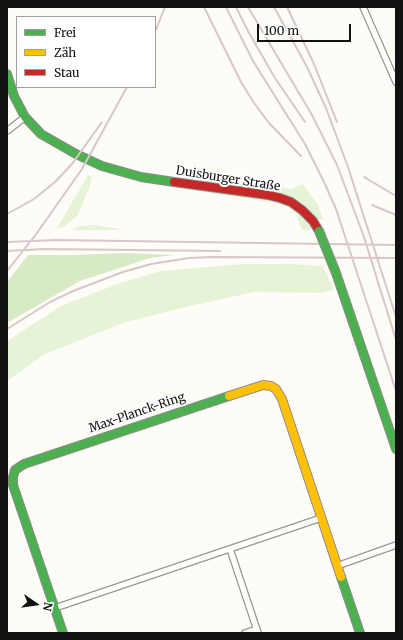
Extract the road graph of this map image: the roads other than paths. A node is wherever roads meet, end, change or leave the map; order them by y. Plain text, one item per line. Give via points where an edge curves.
1 (363, 7) edge
2 (7, 74) edge
3 (396, 82) edge
4 (25, 118) junction
5 (7, 131) edge
6 (396, 449) edge
7 (321, 518) junction
8 (396, 545) edge
9 (230, 549) junction
10 (337, 566) junction
11 (54, 608) junction
12 (258, 631) edge
13 (63, 633) edge
14 (245, 633) edge
15 (360, 633) edge

1 - 3 street
2 - 4 street, Duisburger Straße
4 - 5 street
4 - 6 street, Duisburger Straße, bridge via 52,141 102,166 141,177 268,195 291,202 302,210 320,230
7 - 9 street
7 - 10 street, Max-Planck-Ring
7 - 11 street, Max-Planck-Ring via 282,400 276,389 269,385 260,385 24,464 14,472 13,485
8 - 10 street
9 - 11 street
9 - 12 street
10 - 15 street, Max-Planck-Ring
11 - 13 street, Max-Planck-Ring
12 - 14 street

